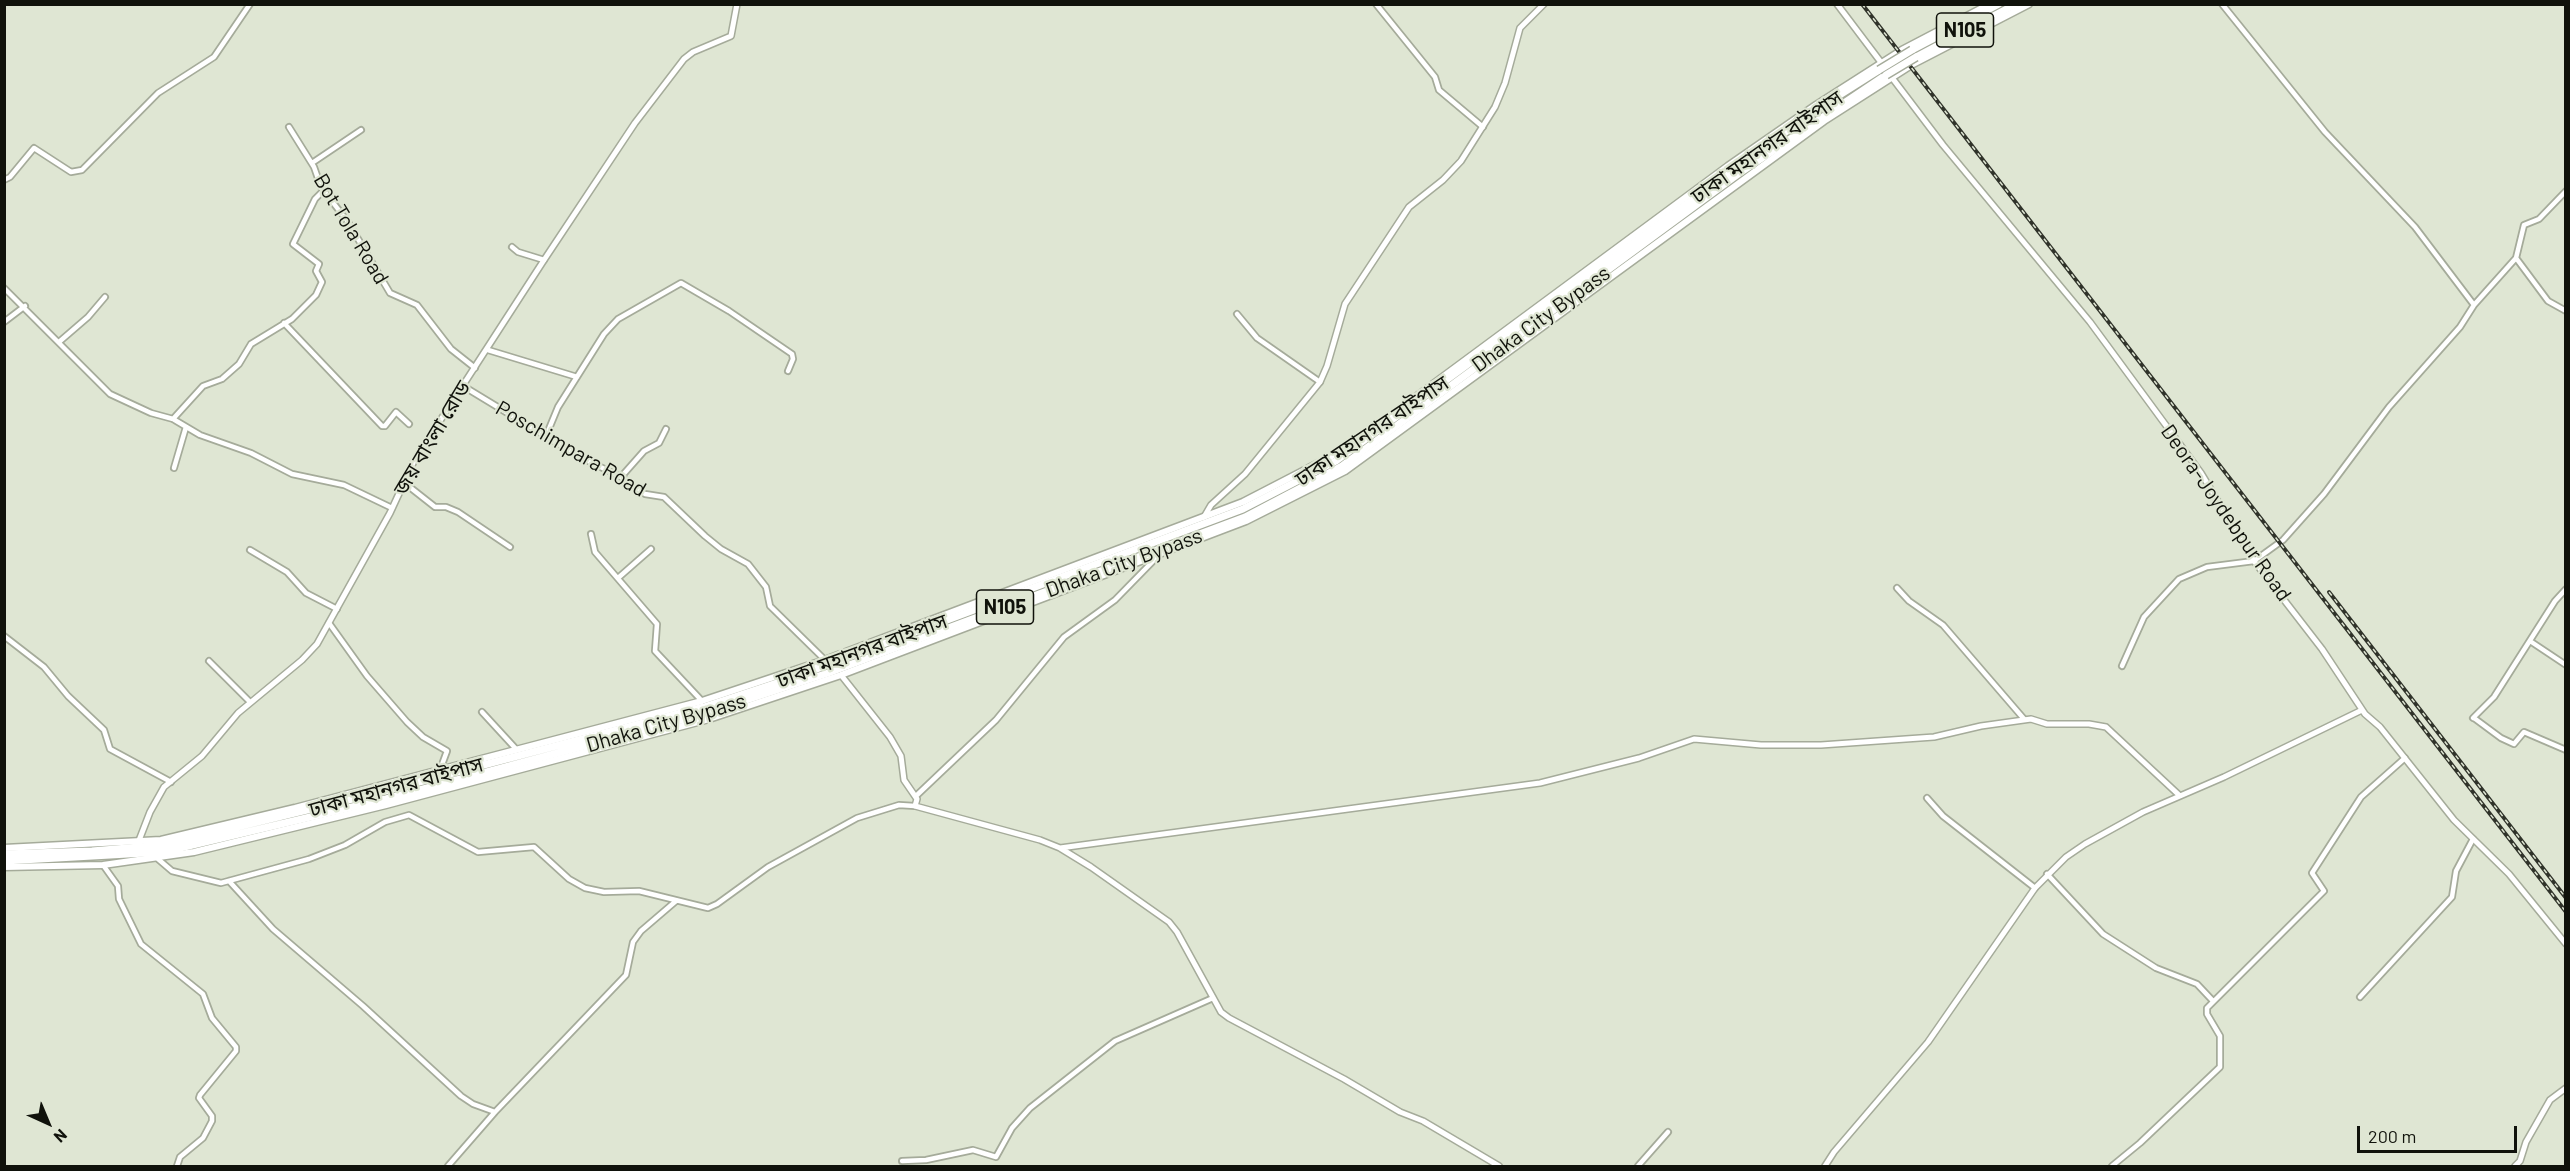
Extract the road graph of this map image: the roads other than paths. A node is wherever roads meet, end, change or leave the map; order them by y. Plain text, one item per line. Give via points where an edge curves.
1 (250, 4) edge
2 (736, 4) edge
3 (1376, 4) edge
4 (1544, 4) edge
5 (1836, 4) edge
6 (1990, 4) edge
7 (1999, 4) edge
8 (2016, 4) edge
9 (2029, 4) edge
10 (2222, 4) edge
11 (1914, 54) junction
12 (1884, 71) junction
13 (1483, 127) junction
14 (289, 128) dead end
15 (360, 130) dead end
16 (312, 163) junction
17 (4, 180) edge
18 (324, 190) junction
19 (2565, 191) edge
20 (512, 247) dead end
21 (2516, 258) junction
22 (544, 260) junction
23 (4, 288) edge
24 (105, 297) dead end
25 (2474, 304) junction
26 (25, 306) junction
27 (2565, 311) edge
28 (1237, 314) dead end
29 (4, 322) edge
30 (284, 323) junction
31 (59, 342) junction
32 (488, 350) junction
33 (475, 368) junction
34 (788, 371) dead end
35 (577, 377) junction
36 (1320, 382) junction
37 (463, 386) junction
38 (173, 419) junction
39 (409, 424) dead end
40 (186, 427) junction
41 (666, 429) dead end
42 (546, 436) junction
43 (174, 468) dead end
44 (621, 477) junction
45 (402, 481) junction
46 (392, 508) junction
47 (1204, 517) junction
48 (591, 534) dead end
49 (510, 547) dead end
50 (651, 549) dead end
51 (250, 550) dead end
52 (1158, 556) junction
53 (2254, 561) junction
54 (618, 578) junction
55 (1897, 588) dead end
56 (2565, 589) edge
57 (337, 609) junction
58 (329, 623) junction
59 (4, 636) edge
60 (2530, 641) junction
61 (825, 660) junction
62 (209, 661) dead end
63 (2565, 665) edge
64 (2122, 666) dead end
65 (840, 675) junction
66 (702, 701) junction
67 (250, 702) junction
68 (2362, 710) junction
69 (482, 712) dead end
70 (2024, 720) junction
71 (516, 749) junction
72 (2565, 750) edge
73 (2405, 758) junction
74 (440, 770) junction
75 (171, 782) junction
76 (2179, 795) junction
77 (916, 796) junction
78 (1927, 798) dead end
79 (915, 806) junction
80 (2473, 839) junction
81 (138, 843) junction
82 (4, 848) edge
83 (1060, 848) junction
84 (4, 854) edge
85 (158, 859) junction
86 (4, 861) edge
87 (103, 865) junction
88 (4, 867) edge
89 (2048, 874) junction
90 (230, 881) junction
91 (2035, 888) junction
92 (676, 901) junction
93 (2565, 944) edge
94 (2360, 997) dead end
95 (1213, 998) junction
96 (2213, 1001) junction
97 (2565, 1089) edge
98 (495, 1112) junction
99 (1668, 1132) dead end
100 (902, 1161) dead end
101 (177, 1167) edge
102 (448, 1167) edge
103 (1499, 1167) edge
104 (1638, 1167) edge
105 (1825, 1167) edge
106 (2112, 1167) edge
107 (2515, 1167) edge

1 - 17 street via 214,57 158,93 82,170 71,172 34,148
2 - 22 street, জয় বাংলা রোড via 731,36 684,59 629,132
3 - 13 street via 1435,77 1439,90
4 - 13 street via 1520,28 1505,83
5 - 12 street, Deora-Joydebpur Road
6 - 12 main road
7 - 11 highway, ঢাকা মহানগর বাইপাস / N105
8 - 11 highway, N105
9 - 12 main road
10 - 25 street via 2325,132 2415,227
11 - 12 highway, ঢাকা মহানগর বাইপাস / N105, bridge
12 - 47 main road via 1728,166 1332,456 1243,502
12 - 52 main road via 1346,471 1246,521
12 - 53 street, Deora-Joydebpur Road via 2096,331 2201,473
12 - 84 highway, ঢাকা মহানগর বাইপাস / N105 via 1819,108 1336,460 1243,508 798,676 704,706 370,795 163,845
12 - 86 highway, Dhaka City Bypass / N105 via 1342,466 1245,517 828,673 707,713 386,800 163,852
13 - 36 street via 1452,171 1409,207 1345,304
14 - 16 street, Bot Tola Road
15 - 16 street
16 - 18 street, Bot Tola Road
18 - 30 street via 315,199 293,244 318,262 316,271 321,285 307,305
18 - 33 street, Bot Tola Road via 390,293 417,305 451,349
19 - 21 street via 2540,219 2524,225
20 - 22 street
21 - 25 street
21 - 27 street via 2548,301
22 - 32 street, জয় বাংলা রোড
23 - 26 street
24 - 31 street
25 - 53 street via 2460,327 2389,407 2324,494 2283,540
26 - 29 street
26 - 31 street
28 - 36 street via 1257,338
30 - 38 street via 251,344 239,364 222,379 203,386
30 - 39 street via 382,426 396,412
31 - 38 street via 108,393
32 - 33 street, জয় বাংলা রোড
32 - 35 street
33 - 37 street, জয় বাংলা রোড
34 - 35 street via 792,354 681,283 618,319
35 - 42 street via 555,412
36 - 47 street via 1245,474
37 - 42 street, Poschimpara Road
37 - 45 street, জয় বাংলা রোড
38 - 40 street
40 - 43 street
40 - 46 street via 247,451 291,474 344,485
41 - 44 street via 659,443 644,452
42 - 44 street, Poschimpara Road
44 - 61 street, Poschimpara Road via 645,494 664,497 721,549 748,564 766,587 770,606
45 - 46 street, জয় বাংলা রোড
45 - 49 street via 435,507 458,512
46 - 57 street, জয় বাংলা রোড
47 - 61 main road
48 - 54 street via 595,552
50 - 54 street
51 - 57 street via 287,572 304,592
52 - 65 main road
52 - 77 street via 1115,600 1064,637 996,720
53 - 64 street via 2207,567 2179,579 2144,617
53 - 68 street, Deora-Joydebpur Road via 2322,649
54 - 66 street via 657,624 655,651
55 - 70 street via 1943,625
56 - 60 street
57 - 58 street, জয় বাংলা রোড
58 - 67 street, জয় বাংলা রোড via 307,656
58 - 74 street via 407,722 447,751
59 - 75 street via 44,667 104,730 110,749
60 - 63 street
60 - 72 street via 2493,697 2474,718 2514,744 2524,732
61 - 66 main road
62 - 67 street
65 - 77 street via 890,736 901,756 907,785
65 - 85 main road via 709,719 364,811
66 - 71 main road
67 - 75 street, জয় বাংলা রোড via 202,756
68 - 73 street, Deora-Joydebpur Road
68 - 76 street
69 - 71 street
70 - 76 street via 2106,727
70 - 83 street via 1934,737 1821,745 1694,739 1640,758 1540,783
71 - 74 main road
73 - 80 street, Deora-Joydebpur Road
73 - 96 street via 2361,797 2312,873 2324,891
74 - 81 main road via 237,823
75 - 81 street, জয় বাংলা রোড via 157,797
76 - 89 street via 2085,844
77 - 79 street
78 - 91 street via 1943,816
79 - 83 street
79 - 92 street via 899,805 857,818 768,867 711,907
80 - 93 street, Deora-Joydebpur Road via 2509,874
80 - 94 street via 2456,871 2452,897
81 - 82 main road
83 - 95 street via 1169,922
85 - 87 main road
85 - 90 street via 168,869 208,882
87 - 88 main road
87 - 101 street via 118,886 119,899 141,944 202,994 212,1018 236,1047 200,1095 212,1121 203,1138 180,1157
89 - 91 street
89 - 96 street via 2103,934 2156,968 2197,984
90 - 92 street via 342,847 385,822 409,815 478,852 534,847 579,886 604,892 639,891
90 - 98 street via 273,929 461,1095
91 - 105 street via 1928,1042
92 - 98 street via 633,942 626,975
95 - 100 street via 1115,1041 1030,1108 1012,1128 996,1157 973,1150
95 - 103 street via 1228,1018 1423,1121
96 - 106 street via 2206,1011 2220,1036 2221,1065
97 - 107 street via 2550,1100
98 - 102 street
99 - 104 street

